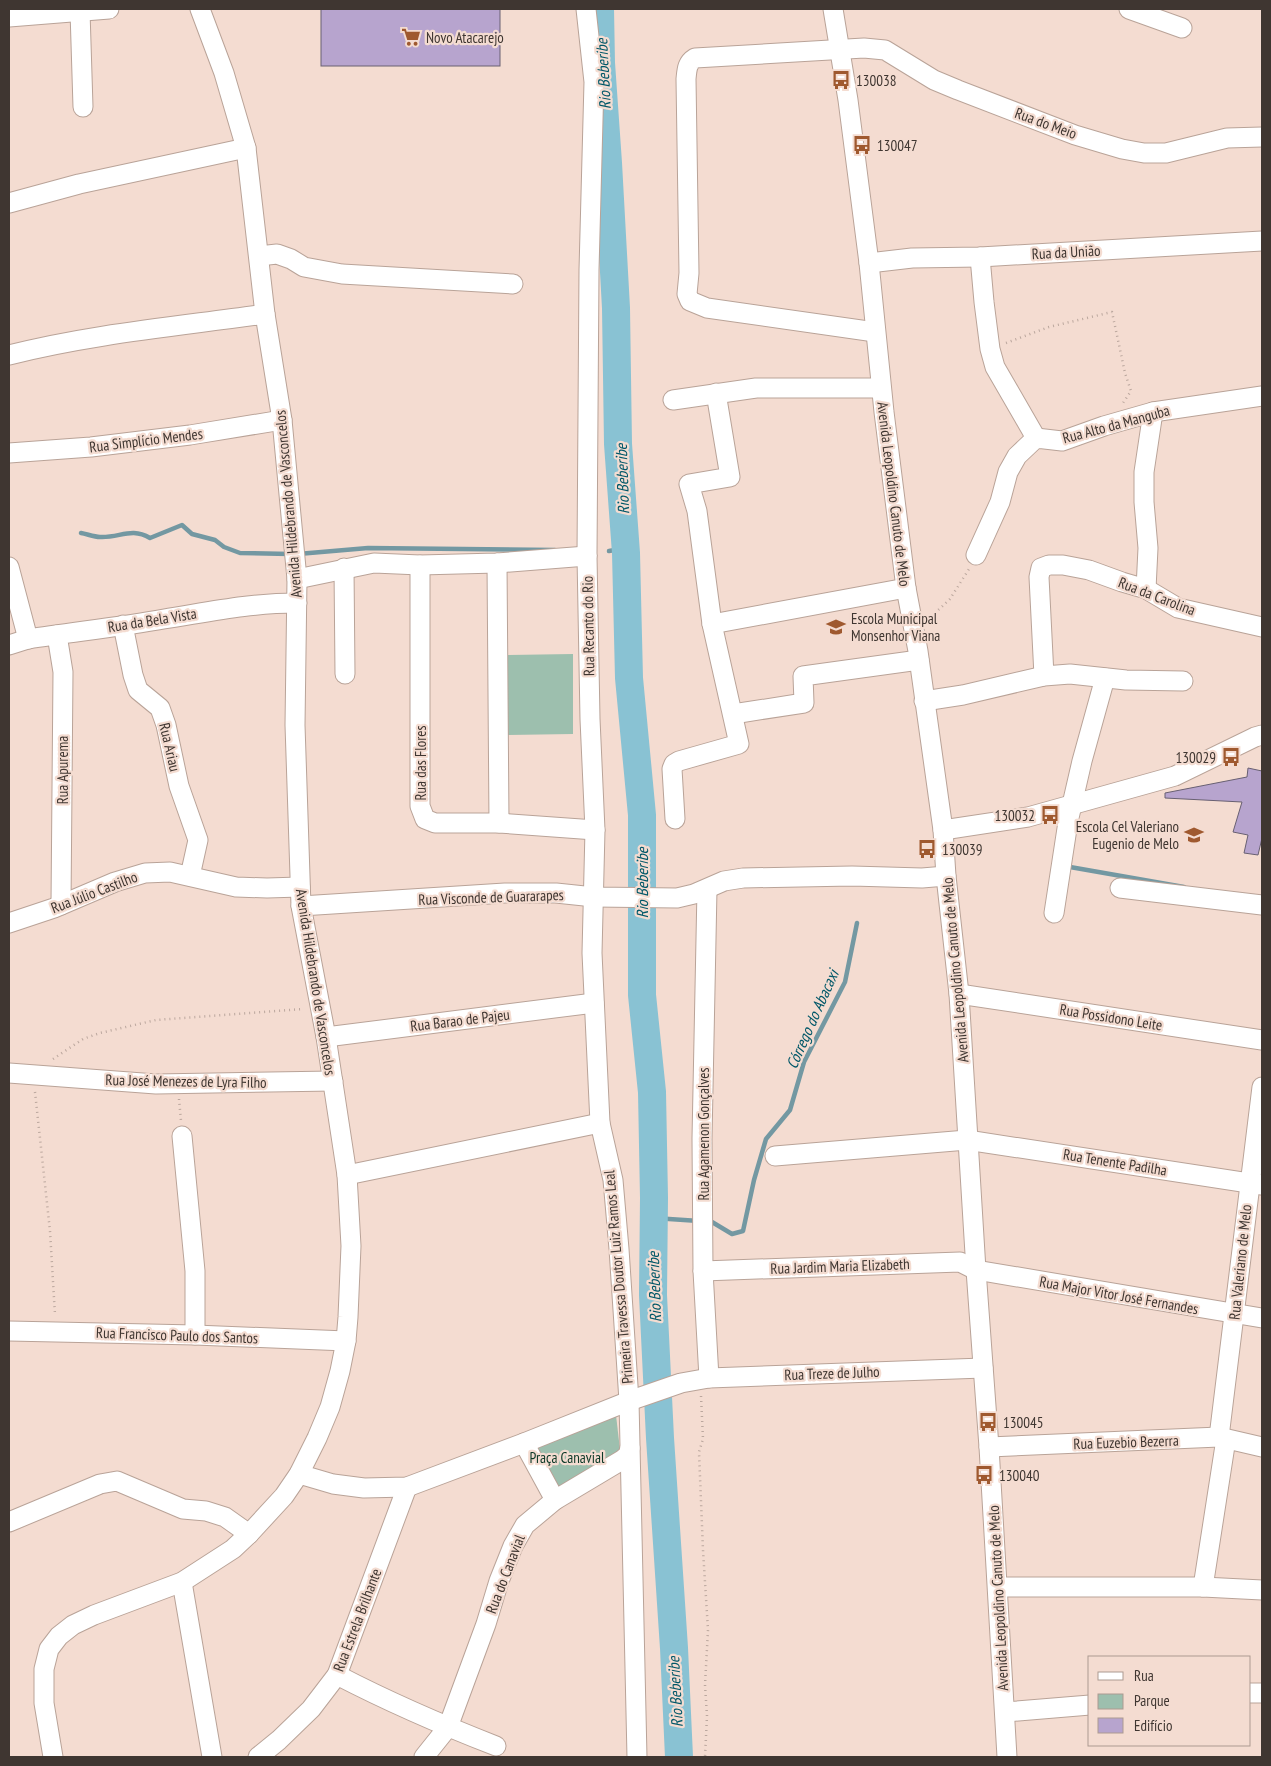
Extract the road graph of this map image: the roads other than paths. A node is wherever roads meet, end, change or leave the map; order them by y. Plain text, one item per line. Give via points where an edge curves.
1 (109, 9) edge
2 (200, 9) edge
3 (586, 9) edge
4 (833, 9) edge
5 (1129, 9) edge
6 (80, 11) junction
7 (9, 17) edge
8 (1182, 28) dead end
9 (840, 50) junction
10 (83, 107) dead end
11 (1262, 137) edge
12 (246, 148) junction
13 (9, 202) edge
14 (1262, 241) edge
15 (259, 256) junction
16 (980, 257) junction
17 (870, 263) junction
18 (513, 284) dead end
19 (265, 314) junction
20 (875, 332) junction
21 (9, 355) edge
22 (881, 388) junction
23 (716, 393) junction
24 (1262, 396) edge
25 (673, 400) dead end
26 (1153, 412) junction
27 (282, 420) junction
28 (1036, 438) junction
29 (9, 453) edge
30 (976, 555) road end
31 (587, 556) junction
32 (497, 562) junction
33 (420, 565) junction
34 (9, 567) edge
35 (344, 568) junction
36 (296, 571) junction
37 (906, 588) junction
38 (1146, 588) junction
39 (297, 603) junction
40 (712, 624) junction
41 (123, 625) junction
42 (1262, 627) edge
43 (56, 635) junction
44 (28, 639) junction
45 (9, 645) edge
46 (919, 660) junction
47 (345, 674) dead end
48 (1044, 676) junction
49 (1105, 678) junction
50 (1183, 680) dead end
51 (924, 701) junction
52 (733, 714) junction
53 (1262, 735) edge
54 (1072, 804) junction
55 (675, 819) dead end
56 (499, 823) junction
57 (595, 830) junction
58 (943, 830) junction
59 (190, 876) junction
60 (946, 876) junction
61 (300, 887) junction
62 (1120, 888) dead end
63 (706, 889) junction
64 (594, 897) junction
65 (61, 905) junction
66 (1262, 905) edge
67 (301, 906) junction
68 (1054, 913) dead end
69 (9, 923) edge
70 (959, 994) junction
71 (594, 1003) junction
72 (326, 1037) junction
73 (1262, 1040) edge
74 (9, 1072) edge
75 (333, 1081) junction
76 (1262, 1087) edge
77 (600, 1123) junction
78 (182, 1136) road end
79 (967, 1140) junction
80 (775, 1156) dead end
81 (347, 1175) junction
82 (1256, 1184) edge
83 (702, 1270) junction
84 (976, 1270) junction
85 (1235, 1314) junction
86 (1262, 1318) edge
87 (9, 1331) edge
88 (195, 1335) junction
89 (346, 1341) junction
90 (983, 1368) junction
91 (704, 1379) junction
92 (628, 1401) junction
93 (1222, 1438) junction
94 (524, 1443) junction
95 (990, 1447) junction
96 (1262, 1447) edge
97 (630, 1448) junction
98 (299, 1474) junction
99 (408, 1487) junction
100 (555, 1500) junction
101 (9, 1522) edge
102 (249, 1534) junction
103 (182, 1582) junction
104 (998, 1587) junction
105 (1203, 1587) junction
106 (1262, 1590) edge
107 (337, 1675) junction
108 (1088, 1706) edge
109 (1004, 1712) junction
110 (448, 1727) junction
111 (496, 1746) dead end
112 (53, 1757) edge
113 (212, 1757) edge
114 (258, 1757) edge
115 (424, 1757) edge
116 (637, 1757) edge
117 (1007, 1757) edge

1 - 6 street
2 - 12 street, Avenida Hildebrando de Vasconcelos via 224,72
3 - 31 street via 594,82 588,270
4 - 9 street, Avenida Leopoldino Canuto de Melo
5 - 8 street
6 - 7 street
6 - 10 street
9 - 11 street, Rua do Meio via 885,50 934,80 1075,135 1122,149 1166,153 1226,138
9 - 17 street, Avenida Leopoldino Canuto de Melo
9 - 20 street, Rua do Meio via 695,58 690,62 686,79 687,294 693,304 707,308
12 - 13 street
12 - 15 street, Avenida Hildebrando de Vasconcelos
14 - 16 street, Rua da União
15 - 18 street via 277,254 304,267 342,274
15 - 19 street, Avenida Hildebrando de Vasconcelos
16 - 17 street, Rua da União via 912,258
16 - 28 street via 990,349 995,367
17 - 20 street, Avenida Leopoldino Canuto de Melo
19 - 21 street
19 - 27 street, Avenida Hildebrando de Vasconcelos
20 - 22 street, Avenida Leopoldino Canuto de Melo
22 - 23 street via 756,388
22 - 37 street, Avenida Leopoldino Canuto de Melo
23 - 25 street
23 - 40 street via 730,477 689,484 697,511
24 - 26 street, Rua Alto da Manguba
26 - 28 street, Rua Alto da Manguba via 1062,441
26 - 38 street via 1144,472 1148,548
27 - 29 street, Rua Simplício Mendes via 91,447
27 - 36 street, Avenida Hildebrando de Vasconcelos
28 - 30 street via 1017,456 1008,472 1000,502
31 - 32 street, Rua Recanto do Rio
31 - 57 street, Rua Recanto do Rio
32 - 33 street, Rua Recanto do Rio
32 - 56 street
33 - 35 street, Rua Recanto do Rio via 374,563
33 - 56 street, Rua das Flores via 420,806 425,819 435,823
34 - 44 street
35 - 36 street, Rua Recanto do Rio
35 - 47 street
36 - 39 street, Avenida Hildebrando de Vasconcelos
37 - 40 street
37 - 46 street, Avenida Leopoldino Canuto de Melo
38 - 42 street, Rua da Carolina via 1178,608
38 - 48 street, Rua da Carolina via 1063,565 1041,568
39 - 41 street, Rua da Bela Vista via 217,609
39 - 61 street, Avenida Hildebrando de Vasconcelos via 295,726
40 - 52 street
41 - 43 street, Rua da Bela Vista
41 - 59 street, Rua Ariau via 138,690 160,708 166,725 179,786 198,840
43 - 44 street, Rua da Bela Vista
43 - 65 street, Rua Apurema via 63,672
44 - 45 street, Rua da Bela Vista
46 - 51 street, Avenida Leopoldino Canuto de Melo
46 - 52 street via 803,676 804,703
48 - 49 street via 1070,674
48 - 51 street
49 - 50 street
49 - 54 street
51 - 58 street, Avenida Leopoldino Canuto de Melo
52 - 55 street via 739,744 674,764
53 - 54 street via 1175,776
54 - 58 street via 1006,821
54 - 68 street
56 - 57 street, Rua das Flores
57 - 64 street, Rua Recanto do Rio
58 - 60 street, Avenida Leopoldino Canuto de Melo
59 - 61 street, Rua Júlio Castilho via 236,887
59 - 65 street, Rua Júlio Castilho via 170,872 145,873
60 - 63 street, Rua Visconde de Guararapes via 743,878 724,881
60 - 70 street, Avenida Leopoldino Canuto de Melo
61 - 67 street, Avenida Hildebrando de Vasconcelos
62 - 66 street
63 - 64 street, Rua Visconde de Guararapes via 677,898
63 - 83 street, Rua Agamenon Gonçalves
64 - 67 street, Rua Visconde de Guararapes via 505,893
64 - 71 street, Rua Recanto do Rio
65 - 69 street, Rua Júlio Castilho
67 - 72 street, Avenida Hildebrando de Vasconcelos
70 - 73 street, Rua Possidono Leite
70 - 79 street, Avenida Leopoldino Canuto de Melo
71 - 72 street, Rua Barao de Pajeu
71 - 77 street, Primeira Travessa Doutor Luiz Ramos Leal
72 - 75 street, Avenida Hildebrando de Vasconcelos
74 - 75 street, Rua José Menezes de Lyra Filho via 156,1084
75 - 81 street, Avenida Hildebrando de Vasconcelos
76 - 82 street, Rua Valeriano de Melo
77 - 81 street
77 - 92 street, Primeira Travessa Doutor Luiz Ramos Leal via 613,1180
78 - 88 street via 195,1271
79 - 80 street, Rua Tenente Padilha
79 - 82 street, Rua Tenente Padilha
79 - 84 street, Avenida Leopoldino Canuto de Melo
81 - 89 street, Avenida Hildebrando de Vasconcelos via 351,1246
82 - 85 street, Rua Valeriano de Melo
83 - 84 street, Rua Jardim Maria Elizabeth via 960,1262
83 - 91 street, Rua Agamenon Gonçalves
84 - 85 street, Rua Major Vitor José Fernandes
84 - 90 street, Avenida Leopoldino Canuto de Melo
85 - 86 street, Rua Major Vitor José Fernandes
85 - 93 street, Rua Valeriano de Melo
87 - 88 street, Rua Francisco Paulo dos Santos
88 - 89 street, Rua Francisco Paulo dos Santos
89 - 98 street, Avenida Hildebrando de Vasconcelos via 330,1407
90 - 91 street, Rua Treze de Julho
90 - 95 street, Avenida Leopoldino Canuto de Melo
91 - 92 street, Rua Treze de Julho via 681,1383
92 - 94 street, Rua Treze de Julho
92 - 97 street
93 - 95 street, Rua Euzebio Bezerra
93 - 96 street, Rua Euzebio Bezerra
93 - 105 street, Rua Valeriano de Melo
94 - 99 street, Rua Treze de Julho
94 - 100 street
95 - 104 street, Avenida Leopoldino Canuto de Melo
97 - 100 street, Rua do Canavial via 622,1460
97 - 116 street
98 - 99 street, Rua Treze de Julho via 333,1484 364,1488
98 - 102 street, Avenida Hildebrando de Vasconcelos via 284,1496
99 - 107 street, Rua Estrela Brilhante
100 - 110 street, Rua do Canavial via 525,1525 513,1546
101 - 102 street via 86,1489 117,1481 183,1509 206,1511 225,1518
102 - 103 street, Avenida Hildebrando de Vasconcelos via 233,1549
103 - 112 street, Avenida Hildebrando de Vasconcelos via 73,1625 49,1649 44,1669 44,1703
103 - 113 street
104 - 105 street
104 - 109 street, Avenida Leopoldino Canuto de Melo
105 - 106 street
107 - 110 street
107 - 114 street, Rua Estrela Brilhante via 311,1709
108 - 109 street
109 - 117 street, Avenida Leopoldino Canuto de Melo
110 - 111 street
110 - 115 street, Rua do Canavial

